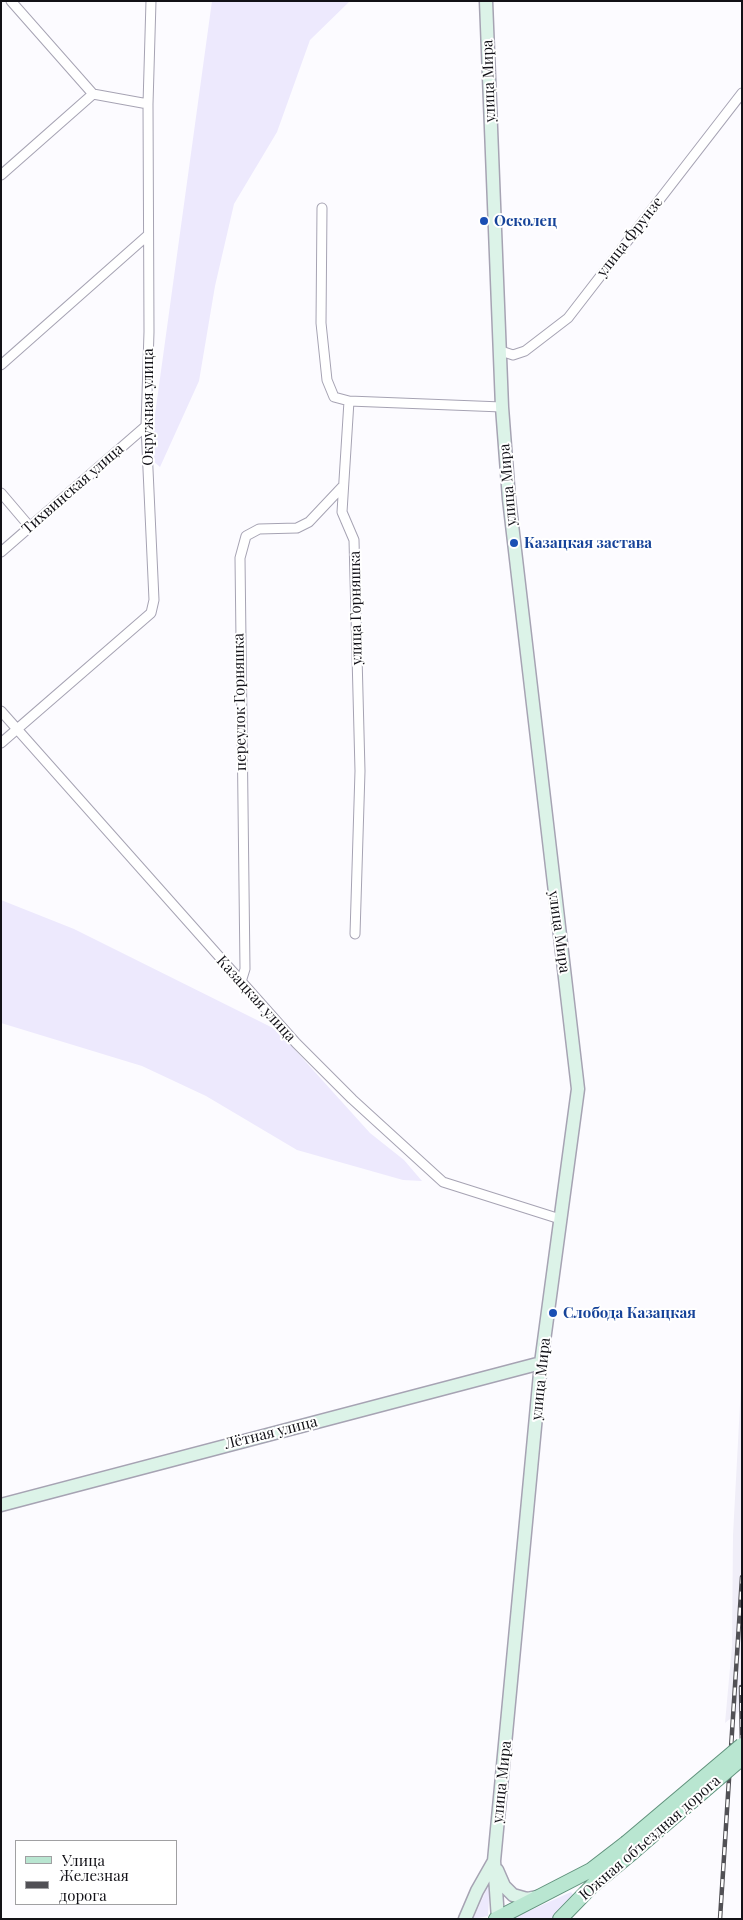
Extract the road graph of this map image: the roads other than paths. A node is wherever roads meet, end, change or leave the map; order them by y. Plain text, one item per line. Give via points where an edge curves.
1 (11, 1) edge
2 (151, 1) edge
3 (486, 1) edge
4 (742, 92) edge
5 (93, 94) junction
6 (148, 104) junction
7 (1, 175) edge
8 (322, 208) dead end
9 (148, 235) junction
10 (501, 351) junction
11 (1, 365) edge
12 (349, 401) junction
13 (502, 407) junction
14 (146, 426) junction
15 (342, 487) junction
16 (1, 494) edge
17 (30, 527) junction
18 (1, 552) edge
19 (1, 711) edge
20 (17, 729) junction
21 (1, 743) edge
22 (356, 934) dead end
23 (241, 982) junction
24 (560, 1219) junction
25 (541, 1363) junction
26 (1, 1505) edge
27 (742, 1745) edge
28 (742, 1758) edge
29 (630, 1848) junction
30 (494, 1861) junction
31 (544, 1896) junction
32 (497, 1918) edge
33 (465, 1919) edge
34 (560, 1919) edge

1 - 5 street
2 - 6 street, Окружная улица
3 - 10 main road, улица Мира
4 - 10 street, улица Фрунзе via 568,318 525,351 513,355
5 - 6 street
5 - 7 street
6 - 9 street, Окружная улица
8 - 12 street via 321,323 326,380 334,397
9 - 11 street
9 - 14 street, Окружная улица
10 - 13 main road, улица Мира
12 - 13 street
12 - 15 street, улица Горняшка
13 - 24 main road, улица Мира via 517,580 578,1088
14 - 17 street, Тихвинская улица
14 - 20 street, Окружная улица via 152,613
15 - 22 street, улица Горняшка via 342,512 354,540 360,771
15 - 23 street, переулок Горняшка via 309,522 297,528 259,529 246,536 240,558 245,969
16 - 17 street
17 - 18 street, Тихвинская улица
19 - 20 street, Казацкая улица
20 - 21 street, Окружная улица
20 - 23 street, Казацкая улица
23 - 24 street, Казацкая улица via 352,1099 442,1182
24 - 25 main road, улица Мира
25 - 26 main road, Лётная улица
25 - 30 main road, улица Мира
27 - 29 main road, Южная объездная дорога, bridge
28 - 29 main road, Южная объездная дорога, bridge
29 - 31 main road, Южная объездная дорога
29 - 34 main road, Южная объездная дорога
30 - 31 main road, улица Мира via 504,1886 513,1895 527,1899
30 - 32 main road, улица Мира
30 - 33 main road, улица Мира
31 - 32 main road, Южная объездная дорога

